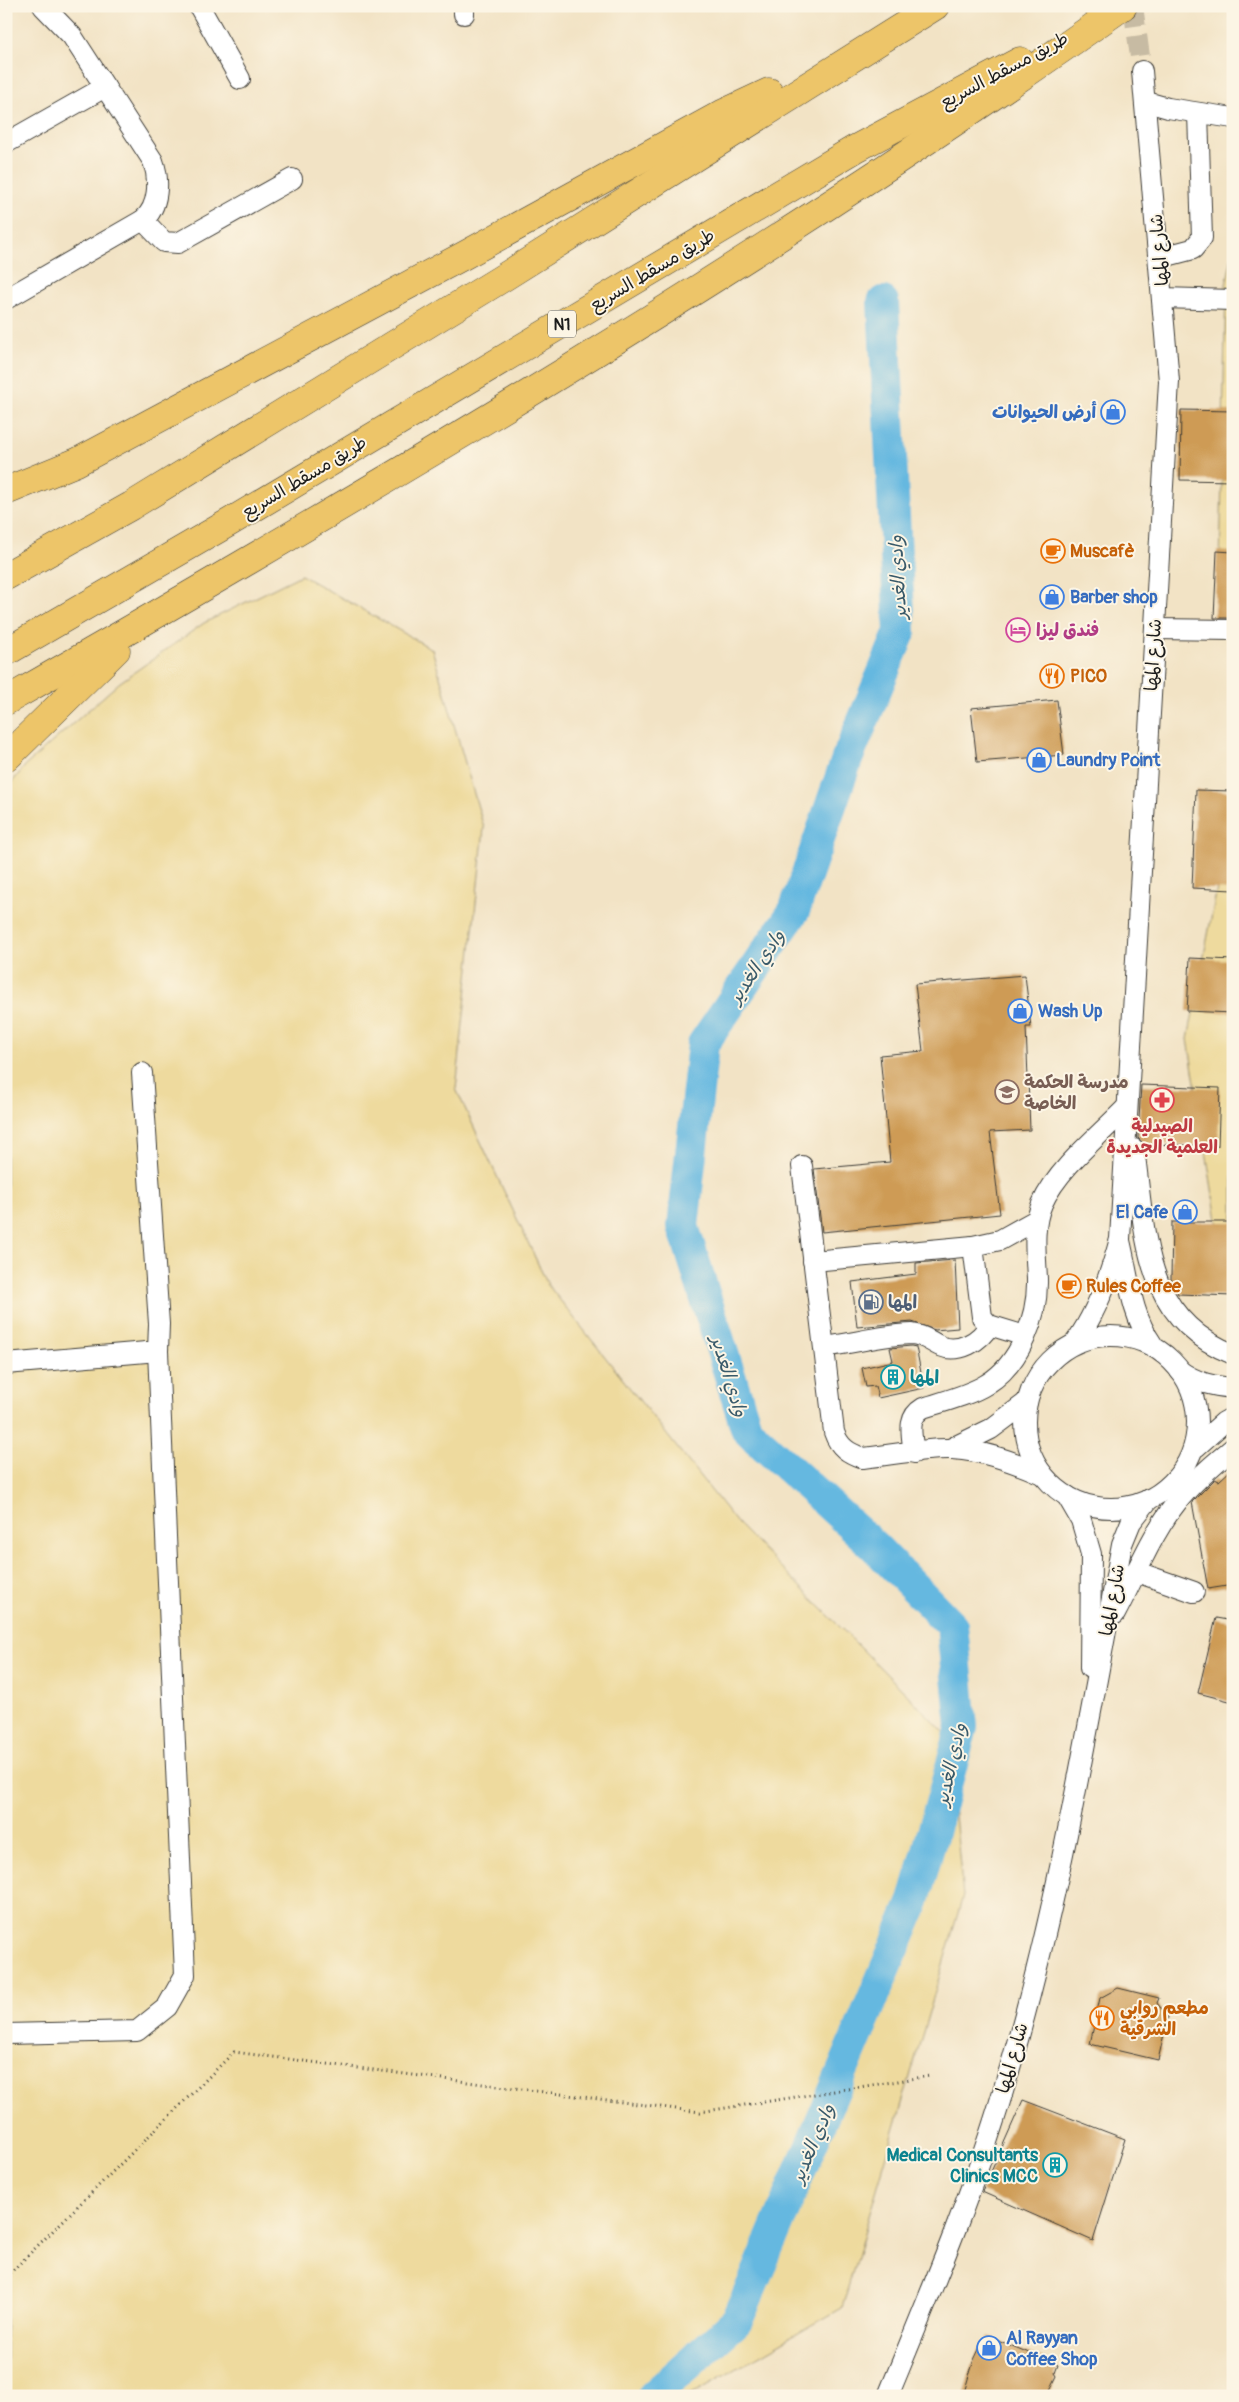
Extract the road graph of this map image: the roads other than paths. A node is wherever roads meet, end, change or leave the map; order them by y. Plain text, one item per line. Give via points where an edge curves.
1 (43, 6) edge
2 (935, 6) edge
3 (1123, 6) edge
4 (201, 7) edge
5 (886, 35) junction
6 (1142, 71) tunnel mouth
7 (240, 79) dead end
8 (105, 87) junction
9 (1147, 102) junction
10 (1198, 113) junction
11 (1233, 118) edge
12 (6, 142) edge
13 (292, 179) dead end
14 (143, 220) junction
15 (1159, 258) junction
16 (1162, 298) junction
17 (6, 299) edge
18 (1233, 300) edge
19 (77, 462) junction
20 (6, 491) edge
21 (6, 511) edge
22 (6, 576) edge
23 (148, 619) junction
24 (1155, 629) junction
25 (1233, 630) edge
26 (6, 652) edge
27 (6, 701) edge
28 (6, 758) edge
29 (142, 1073) dead end
30 (1127, 1107) junction
31 (802, 1166) dead end
32 (1036, 1220) junction
33 (1120, 1239) junction
34 (973, 1246) junction
35 (812, 1261) junction
36 (989, 1325) junction
37 (1025, 1336) junction
38 (1075, 1343) junction
39 (1152, 1344) junction
40 (824, 1347) junction
41 (158, 1351) junction
42 (1233, 1354) edge
43 (6, 1364) edge
44 (1180, 1372) junction
45 (1233, 1388) edge
46 (1027, 1402) junction
47 (1233, 1417) edge
48 (1196, 1447) junction
49 (1233, 1448) edge
50 (950, 1449) junction
51 (914, 1453) junction
52 (1042, 1474) junction
53 (1067, 1496) junction
54 (1149, 1499) junction
55 (1137, 1572) junction
56 (1194, 1592) dead end
57 (1108, 1629) junction
58 (1090, 1707) junction
59 (6, 2034) edge
60 (888, 2396) edge

1 - 8 street via 72,36
2 - 5 highway
3 - 23 highway via 986,103 744,259 366,493
3 - 26 highway, طريق مسقط السريع / N1 via 855,149 239,517
4 - 7 street
5 - 19 highway via 722,114
5 - 22 highway via 492,284 131,506
6 - 9 street, شارع المها
8 - 12 street
8 - 14 street via 156,168 156,199 150,214
9 - 10 street
9 - 15 street, شارع المها
10 - 11 street
10 - 15 street via 1202,238 1193,249
13 - 14 street via 178,243 164,242
14 - 17 street
15 - 16 street, شارع المها
16 - 18 street
16 - 24 street, شارع المها via 1169,380
19 - 20 highway
19 - 21 highway via 48,489
23 - 27 highway
23 - 28 highway
24 - 25 street
24 - 30 street, شارع المها
29 - 41 street via 159,1324
30 - 32 street via 1049,1190
30 - 33 street, شارع المها
30 - 42 street via 1152,1270 1175,1314 1216,1347
31 - 35 street
32 - 34 street via 1000,1240
32 - 37 street via 1036,1299
33 - 38 street, شارع المها via 1090,1322
33 - 39 street, شارع المها via 1140,1327
34 - 35 street
34 - 36 street via 981,1312
35 - 40 street
36 - 37 street
36 - 40 street via 978,1340 957,1348 948,1349 911,1334
37 - 51 street via 1002,1372 987,1384 914,1413 911,1419
38 - 39 street via 1112,1336
38 - 46 street via 1048,1364
39 - 44 street
40 - 51 street via 834,1432 842,1447 863,1458
41 - 43 street
41 - 59 street via 184,1975 167,2007 137,2031
44 - 45 street via 1208,1385
44 - 48 street via 1194,1396
46 - 50 street via 990,1429
46 - 52 street via 1025,1429 1030,1451
47 - 48 street
48 - 54 street via 1174,1480
49 - 55 street via 1206,1470 1181,1497 1159,1529
50 - 51 street
50 - 52 street via 997,1456
52 - 53 street
53 - 54 street via 1092,1506 1118,1508
53 - 58 street, شارع المها via 1081,1520 1090,1554
54 - 57 street, شارع المها via 1131,1522 1122,1544
55 - 56 street
55 - 57 street
57 - 58 street, شارع المها
58 - 60 street, شارع المها via 1069,1828 1041,1954 1004,2088 962,2215

